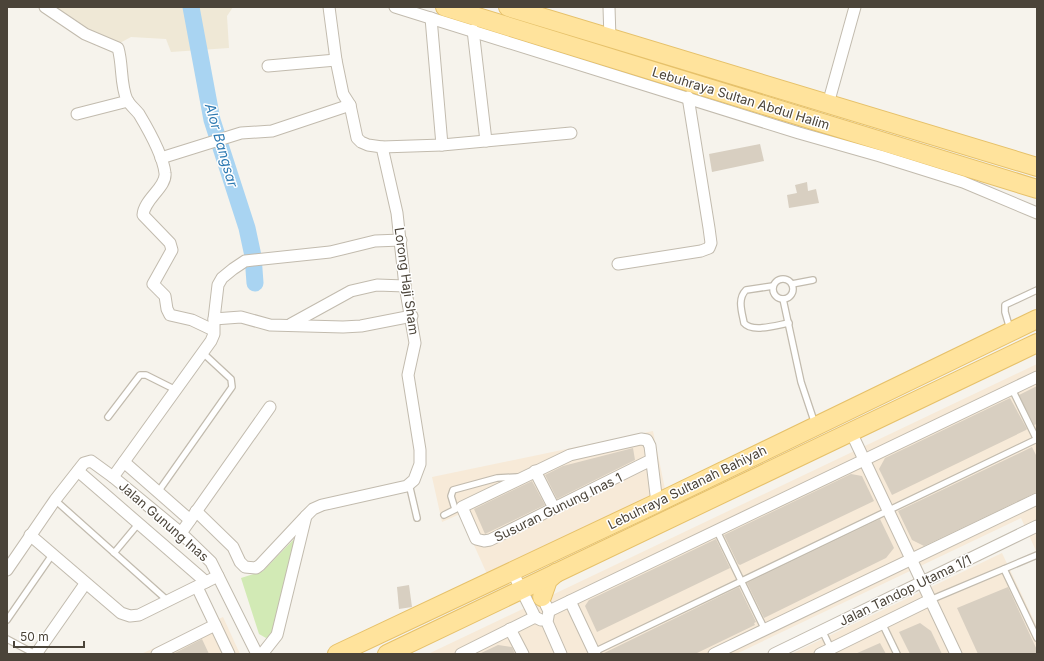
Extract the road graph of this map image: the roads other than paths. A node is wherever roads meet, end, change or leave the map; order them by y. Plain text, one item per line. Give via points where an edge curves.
1 (45, 7) edge
2 (329, 7) edge
3 (395, 7) edge
4 (511, 7) edge
5 (610, 7) edge
6 (855, 7) edge
7 (539, 12) edge
8 (438, 13) edge
9 (473, 30) junction
10 (610, 39) junction
11 (336, 60) junction
12 (268, 66) dead end
13 (688, 97) junction
14 (128, 101) junction
15 (828, 104) junction
16 (350, 105) junction
17 (77, 114) dead end
18 (571, 133) dead end
19 (486, 141) junction
20 (442, 145) junction
21 (382, 147) junction
22 (161, 158) junction
23 (1037, 167) edge
24 (1037, 189) edge
25 (1037, 213) edge
26 (401, 240) junction
27 (618, 264) dead end
28 (813, 280) dead end
29 (792, 284) junction
30 (405, 286) junction
31 (773, 286) junction
32 (1037, 290) edge
33 (784, 299) junction
34 (412, 316) junction
35 (214, 319) junction
36 (1037, 319) edge
37 (789, 323) junction
38 (289, 324) junction
39 (213, 330) junction
40 (1010, 332) junction
41 (1037, 343) edge
42 (203, 353) junction
43 (1037, 377) edge
44 (1012, 389) junction
45 (176, 390) junction
46 (270, 407) dead end
47 (108, 418) dead end
48 (816, 425) junction
49 (850, 432) junction
50 (1037, 440) edge
51 (651, 460) junction
52 (863, 460) junction
53 (124, 462) junction
54 (78, 471) junction
55 (535, 471) junction
56 (113, 477) junction
57 (522, 477) junction
58 (408, 485) junction
59 (158, 492) junction
60 (1037, 499) edge
61 (55, 500) junction
62 (657, 503) junction
63 (458, 508) junction
64 (554, 508) junction
65 (886, 510) junction
66 (444, 514) dead end
67 (193, 516) junction
68 (306, 516) junction
69 (417, 518) dead end
70 (139, 523) junction
71 (1037, 526) edge
72 (717, 530) junction
73 (181, 533) junction
74 (30, 536) junction
75 (114, 553) junction
76 (52, 555) junction
77 (1037, 556) edge
78 (910, 560) junction
79 (519, 568) junction
80 (1004, 569) junction
81 (7, 570) edge
82 (218, 576) junction
83 (741, 580) junction
84 (921, 582) junction
85 (85, 584) junction
86 (201, 584) junction
87 (930, 600) junction
88 (168, 601) junction
89 (570, 601) junction
90 (533, 603) junction
91 (7, 620) edge
92 (882, 623) junction
93 (215, 625) junction
94 (510, 629) junction
95 (765, 630) junction
96 (822, 630) junction
97 (1037, 638) edge
98 (7, 639) edge
99 (833, 651) edge
100 (594, 653) edge
101 (35, 654) edge
102 (157, 654) edge
103 (229, 654) edge
104 (257, 654) edge
105 (262, 654) edge
106 (337, 654) edge
107 (387, 654) edge
108 (461, 654) edge
109 (523, 654) edge
110 (561, 654) edge
111 (714, 654) edge
112 (774, 654) edge
113 (820, 654) edge
114 (896, 654) edge
115 (956, 654) edge

1 - 14 street via 85,34 118,48
2 - 11 street
3 - 8 street
4 - 7 main road, Lebuhraya Sultan Abdul Halim
5 - 10 street
6 - 15 street
7 - 10 main road, Lebuhraya Sultan Abdul Halim
8 - 9 street
8 - 20 street
8 - 24 main road, Lebuhraya Sultan Abdul Halim
9 - 13 street
9 - 19 street
10 - 15 main road, Lebuhraya Sultan Abdul Halim
11 - 12 street
11 - 16 street via 343,94
13 - 25 street via 963,182
13 - 27 street via 711,242 709,248
14 - 17 street
14 - 22 street via 138,114
15 - 23 main road, Lebuhraya Sultan Abdul Halim
16 - 21 street via 360,142
16 - 22 street via 272,131 241,133
18 - 19 street
19 - 20 street
20 - 21 street
21 - 26 street, Lorong Haji Sham
22 - 39 street via 166,174 143,208 143,215 170,243 172,250 154,284 165,296 170,315 192,320
26 - 30 street, Lorong Haji Sham
26 - 35 street via 375,241 330,252 245,261 222,278 218,285
28 - 29 lane
29 - 31 lane via 780,279
29 - 33 lane via 791,294
30 - 34 street, Lorong Haji Sham
30 - 38 street via 377,285 351,291
31 - 33 lane via 776,296
31 - 37 lane via 746,290 743,293 741,304 744,323 756,328
32 - 40 lane via 1005,306 1004,312
33 - 37 lane
34 - 38 street via 361,326
34 - 58 street, Lorong Haji Sham via 415,347 408,375 420,450 418,473
35 - 38 street via 241,318 270,325
35 - 39 street
36 - 40 main road, Lebuhraya Sultanah Bahiyah
37 - 48 lane via 801,382
39 - 42 street via 212,338
40 - 48 main road, Lebuhraya Sultanah Bahiyah
41 - 49 main road, Lebuhraya Sultanah Bahiyah
42 - 45 street
42 - 59 lane via 231,379 232,387
43 - 44 street
44 - 50 lane
44 - 52 street
45 - 47 lane via 140,374
45 - 53 street
46 - 67 street
48 - 62 main road, Lebuhraya Sultanah Bahiyah
49 - 52 street
49 - 90 main road, Lebuhraya Sultanah Bahiyah via 556,573
50 - 65 lane
51 - 55 street via 649,443 641,439 570,455
51 - 62 street
51 - 64 street, Susuran Gunung Inas 1
52 - 65 street
52 - 72 street
53 - 56 street
53 - 59 street
54 - 56 street, Jalan Gunung Inas via 84,463 91,461
54 - 61 street
54 - 70 street
55 - 57 street
55 - 64 street
56 - 73 street, Jalan Gunung Inas
57 - 63 street
57 - 63 lane via 497,478 453,490 451,496
58 - 68 street via 322,505
58 - 69 lane
59 - 67 street
60 - 78 street
61 - 74 street
61 - 75 lane
62 - 79 main road, Lebuhraya Sultanah Bahiyah
63 - 64 street, Susuran Gunung Inas 1 via 476,539 484,541
63 - 66 lane
65 - 78 street
65 - 83 lane
67 - 68 street via 233,547 245,567 256,568
67 - 73 street
68 - 105 street via 277,635
70 - 75 lane
70 - 86 street
71 - 84 street, Jalan Tandop Utama 1/1
72 - 83 lane
72 - 89 street
73 - 82 street, Jalan Gunung Inas via 211,562
74 - 76 street
74 - 81 street
75 - 88 lane
76 - 85 street
76 - 91 lane
77 - 80 lane
78 - 84 street
78 - 95 street
79 - 90 street
79 - 90 street
79 - 106 main road, Lebuhraya Sultanah Bahiyah
80 - 87 lane
80 - 97 lane
82 - 86 street
82 - 104 street, Jalan Gunung Inas
83 - 95 lane
83 - 100 lane
84 - 87 street
84 - 96 street, Jalan Tandop Utama 1/1
85 - 88 street via 121,613 130,616 139,615
85 - 101 street
86 - 88 street
86 - 93 street
87 - 92 street
87 - 115 street
89 - 90 street
89 - 100 street
90 - 94 street
90 - 107 main road, Lebuhraya Sultanah Bahiyah
90 - 110 street
92 - 99 street
92 - 114 lane
93 - 102 street
93 - 103 street
94 - 108 street
94 - 109 street
95 - 111 street
96 - 99 lane
96 - 112 street, Jalan Tandop Utama 1/1
98 - 101 lane
99 - 113 street

